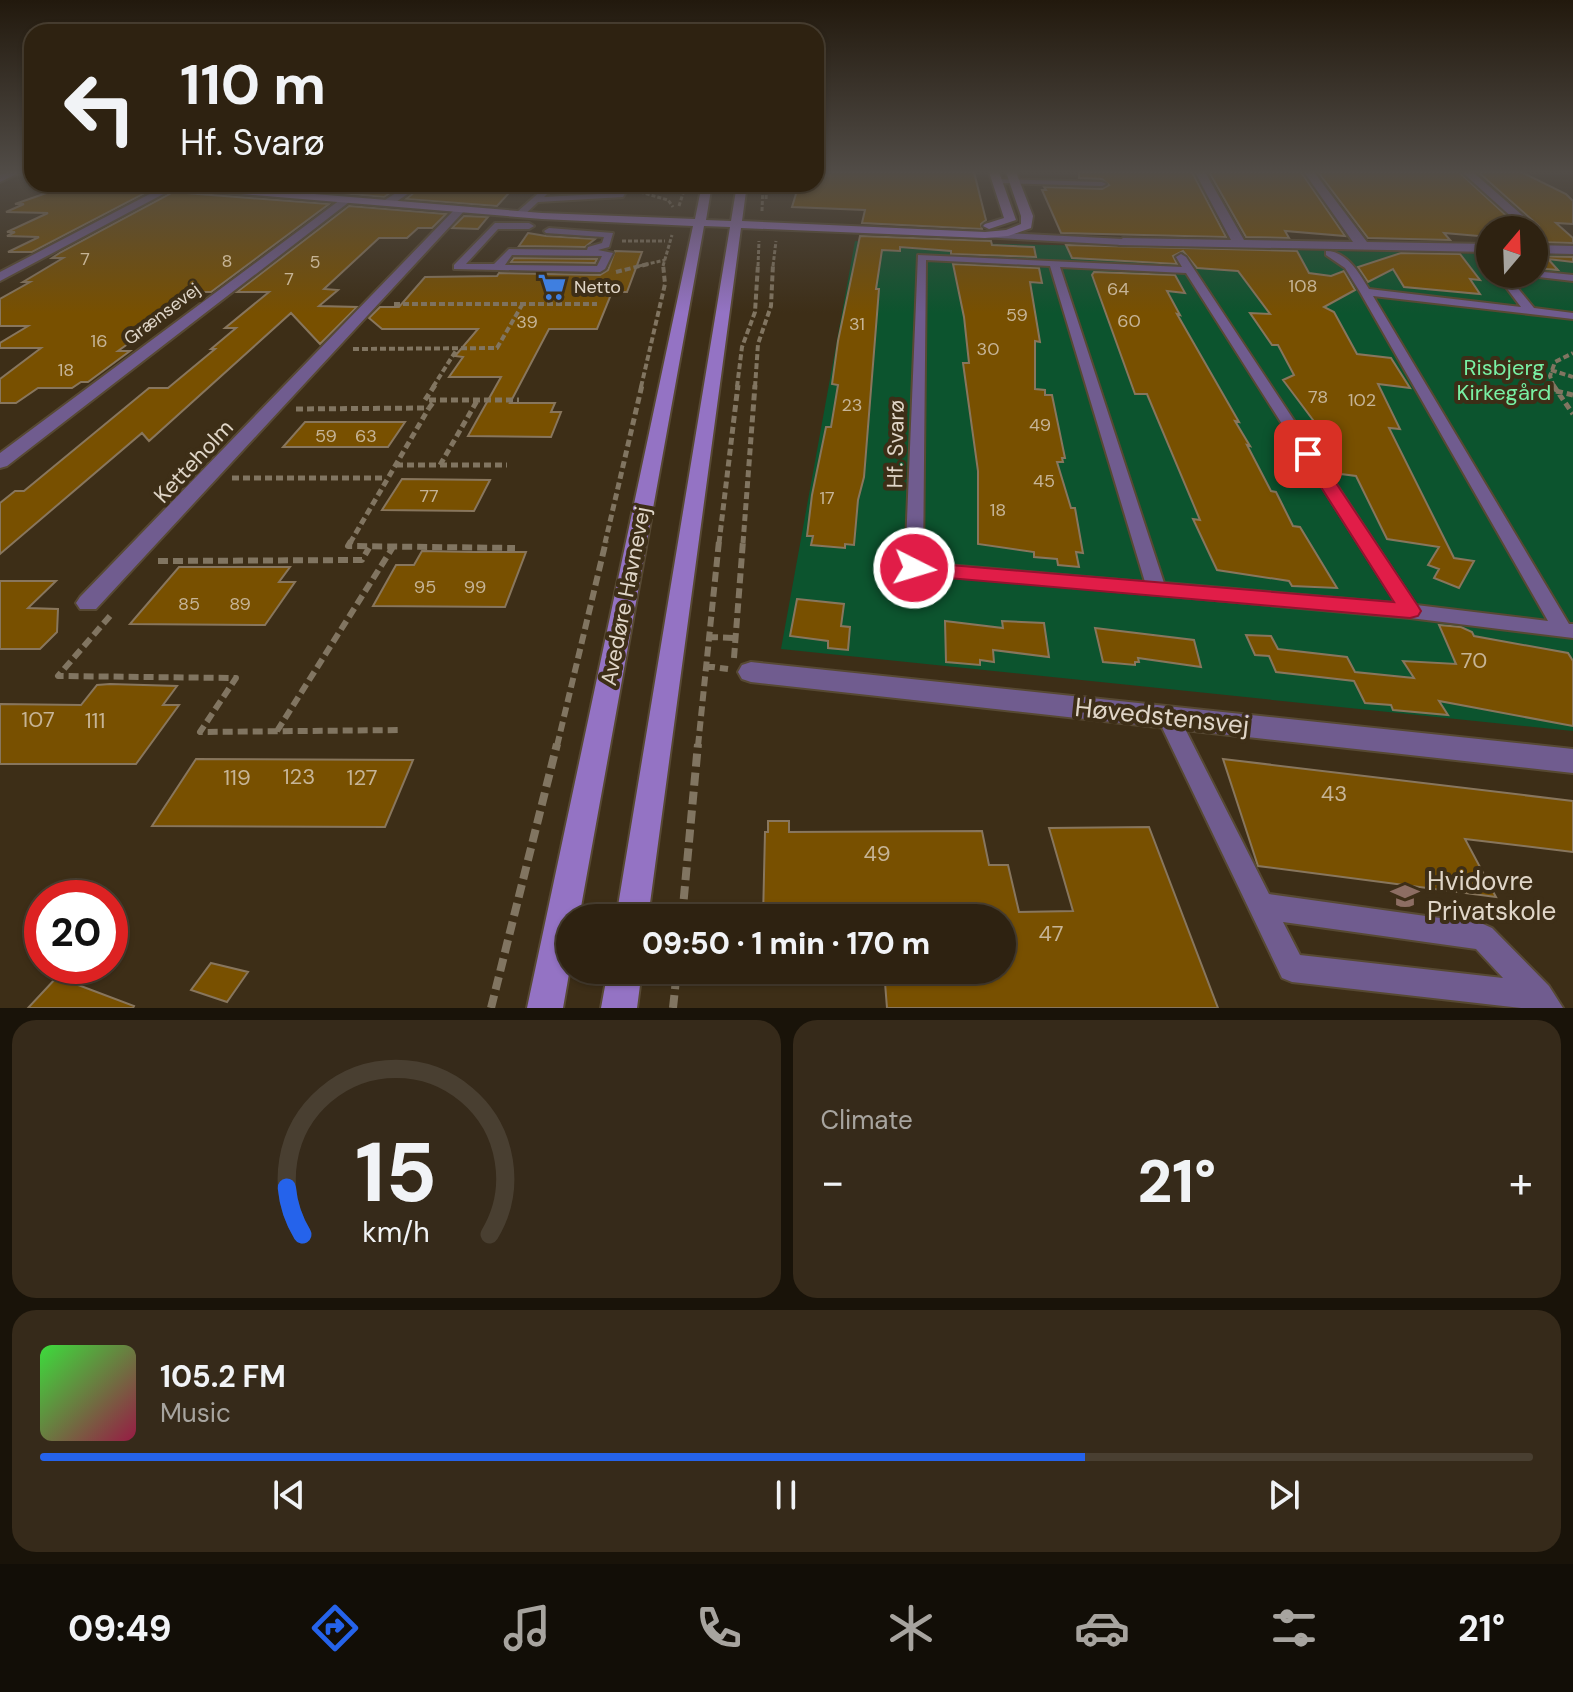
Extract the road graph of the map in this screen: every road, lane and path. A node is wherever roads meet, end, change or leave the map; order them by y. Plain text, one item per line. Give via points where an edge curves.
1 (110, 219) edge
2 (321, 219) edge
3 (451, 219) edge
4 (538, 219) edge
5 (630, 219) edge
6 (738, 219) edge
7 (762, 219) edge
8 (764, 219) edge
9 (1010, 219) edge
10 (1027, 219) edge
11 (1225, 219) edge
12 (1342, 219) edge
13 (687, 221) junction
14 (737, 223) junction
15 (762, 226) junction
16 (1027, 226) junction
17 (527, 228) junction
18 (549, 231) junction
19 (985, 235) junction
20 (777, 237) dead end
21 (1548, 239) edge
22 (615, 241) junction
23 (665, 241) dead end
24 (1085, 241) junction
25 (1123, 242) joint
26 (1241, 244) junction
27 (1364, 246) junction
28 (1476, 248) edge
29 (1566, 250) edge
30 (509, 252) junction
31 (537, 252) junction
32 (608, 253) junction
33 (1329, 253) dead end
34 (665, 260) junction
35 (1054, 264) junction
36 (497, 268) junction
37 (600, 269) junction
38 (1548, 275) edge
39 (0, 277) edge
40 (1573, 278) edge
41 (1512, 288) edge
42 (1365, 292) junction
43 (371, 304) junction
44 (522, 304) junction
45 (597, 304) dead end
46 (1530, 311) junction
47 (1573, 316) edge
48 (458, 348) junction
49 (329, 349) junction
50 (1573, 353) edge
51 (1551, 370) junction
52 (1573, 377) edge
53 (1555, 391) junction
54 (1573, 395) edge
55 (435, 400) junction
56 (478, 400) junction
57 (519, 400) dead end
58 (429, 408) junction
59 (272, 409) junction
60 (1573, 414) edge
61 (0, 462) edge
62 (395, 465) junction
63 (440, 465) junction
64 (507, 465) dead end
65 (207, 478) junction
66 (387, 478) junction
67 (370, 547) junction
68 (393, 547) junction
69 (515, 548) dead end
70 (132, 557) junction
71 (158, 561) junction
72 (148, 573) dead end
73 (1157, 590) junction
74 (88, 603) dead end
75 (118, 607) dead end
76 (1410, 611) junction
77 (1568, 631) edge
78 (708, 637) junction
79 (736, 638) junction
80 (751, 672) joint
81 (1168, 717) junction
82 (401, 730) dead end
83 (276, 731) junction
84 (1573, 761) edge
85 (634, 904) edge
86 (683, 904) edge
87 (1262, 906) junction
88 (623, 984) edge
89 (676, 984) edge
90 (1544, 1002) edge
91 (491, 1008) edge
92 (545, 1008) edge
93 (619, 1008) edge
94 (673, 1008) edge

1 - 39 street
2 - 61 street, Grænsevej
3 - 43 street, Ketteholm
4 - 17 lane
5 - 13 street
6 - 14 street
7 - 14 street
8 - 9 street via 999,225
10 - 16 street
11 - 26 street
12 - 27 street
13 - 14 street
13 - 34 path
13 - 92 street, Avedøre Havnevej
14 - 15 street
14 - 85 street
15 - 19 street
15 - 78 path via 755,312 742,347
16 - 19 street
16 - 24 lane
17 - 18 lane
17 - 30 lane
17 - 36 lane via 495,226 458,267
18 - 22 lane via 612,232 618,236
18 - 31 lane via 611,237 599,248
19 - 24 lane
20 - 79 path via 770,263 770,317 758,344
21 - 29 street
22 - 23 path
22 - 32 lane
24 - 25 lane
25 - 26 street
26 - 27 street
27 - 28 street
30 - 31 lane
30 - 36 lane
31 - 32 lane
32 - 37 lane
33 - 42 lane, Hf. Svarø via 1349,266
34 - 37 path via 623,272
34 - 91 path via 665,284 639,401
35 - 73 lane
35 - 73 lane, Hf. Svarø via 921,257 914,568
35 - 76 lane, Hf. Svarø via 1185,264
36 - 37 lane
38 - 40 lane
41 - 46 lane
42 - 46 lane
42 - 77 lane, Hf. Svarø
43 - 44 path
43 - 49 street, Ketteholm
44 - 45 path
44 - 48 path via 497,348
46 - 47 lane
48 - 49 path
48 - 55 path via 425,400
49 - 59 street, Ketteholm
50 - 51 path
51 - 52 path
51 - 53 path
53 - 54 path
53 - 60 path
55 - 56 path
55 - 58 path
56 - 57 path
56 - 63 path
58 - 59 path
58 - 62 path
59 - 65 street, Ketteholm
62 - 63 path
62 - 66 path
63 - 64 path
65 - 66 path
65 - 70 street, Ketteholm
66 - 67 path via 348,546
67 - 68 path
67 - 71 path via 362,560
68 - 69 path
68 - 83 path
70 - 71 path
70 - 74 street, Ketteholm
71 - 72 path
73 - 76 lane, Hf. Svarø
75 - 83 path via 58,676 236,678 200,732
76 - 77 lane, Hf. Svarø
78 - 79 path
78 - 86 path
79 - 80 path via 733,665
80 - 81 street, Høvedstensvej
81 - 84 street, Høvedstensvej
81 - 87 lane
82 - 83 path
87 - 90 lane via 1483,937
87 - 90 lane via 1292,968
88 - 93 street
89 - 94 path

